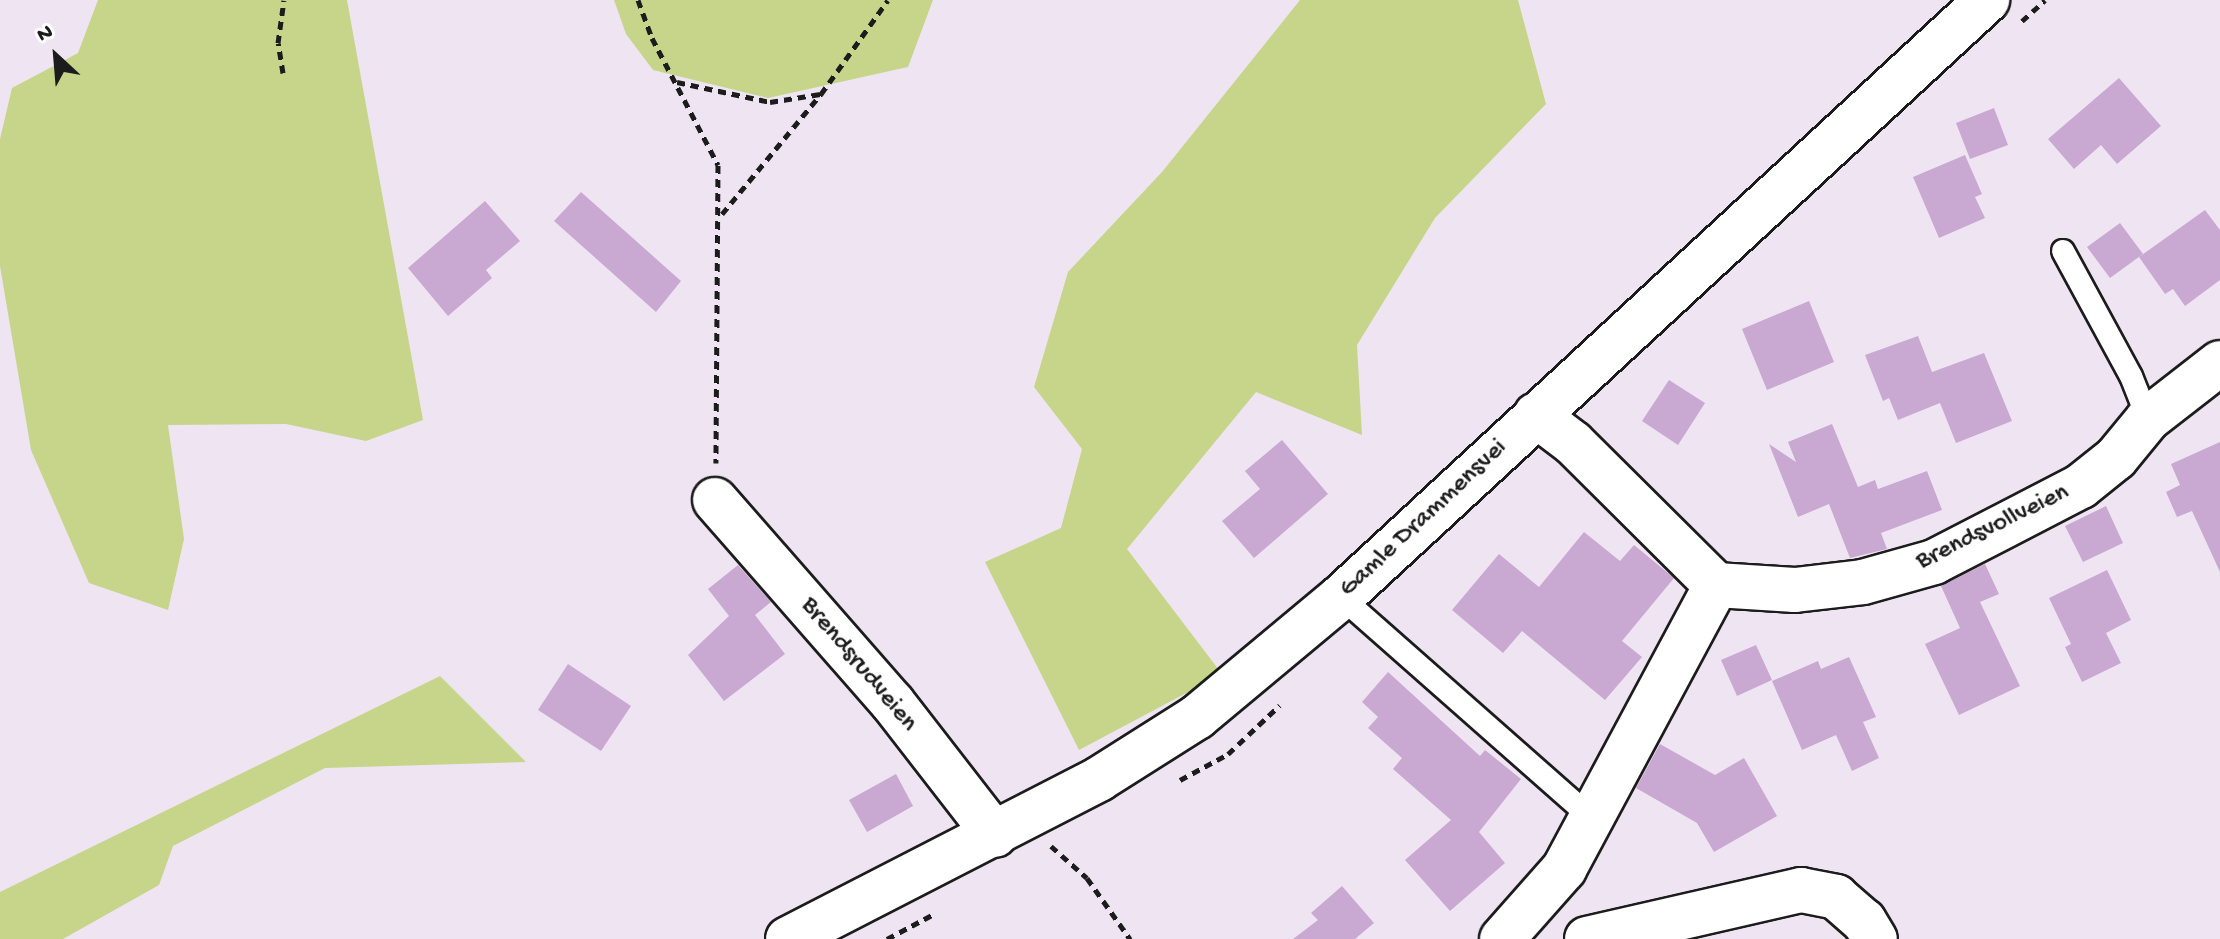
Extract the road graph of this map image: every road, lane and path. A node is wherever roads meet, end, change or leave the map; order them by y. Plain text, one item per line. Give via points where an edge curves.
1 (284, 0) edge
2 (638, 0) edge
3 (888, 0) edge
4 (1987, 0) edge
5 (283, 73) dead end
6 (676, 81) junction
7 (821, 94) junction
8 (721, 215) junction
9 (2063, 251) dead end
10 (2220, 363) edge
11 (1536, 415) junction
12 (2148, 419) junction
13 (715, 500) joint
14 (1716, 585) junction
15 (1341, 597) junction
16 (1592, 818) junction
17 (1009, 828) junction
18 (815, 933) edge
19 (1130, 939) edge
20 (1502, 939) edge
21 (1587, 939) edge
22 (1875, 939) edge

1 - 5 path via 278,43
2 - 6 path
3 - 7 path
4 - 11 street, Gamle Drammensvei
6 - 7 path via 770,102
6 - 8 path via 718,165
7 - 8 path
8 - 13 path
9 - 12 lane via 2131,376
10 - 12 street, Brendsvollveien
11 - 14 street via 1573,443
11 - 15 street, Gamle Drammensvei
12 - 14 street, Brendsvollveien via 2116,458 2081,486 1934,562 1863,582 1795,590
13 - 17 street, Brendsrudveien
14 - 16 street
15 - 16 lane
15 - 17 street, Gamle Drammensvei via 1197,717
16 - 20 street via 1564,869
17 - 18 street, Gamle Drammensvei
17 - 19 path via 1087,878
21 - 22 street via 1801,890 1836,897 1864,921

